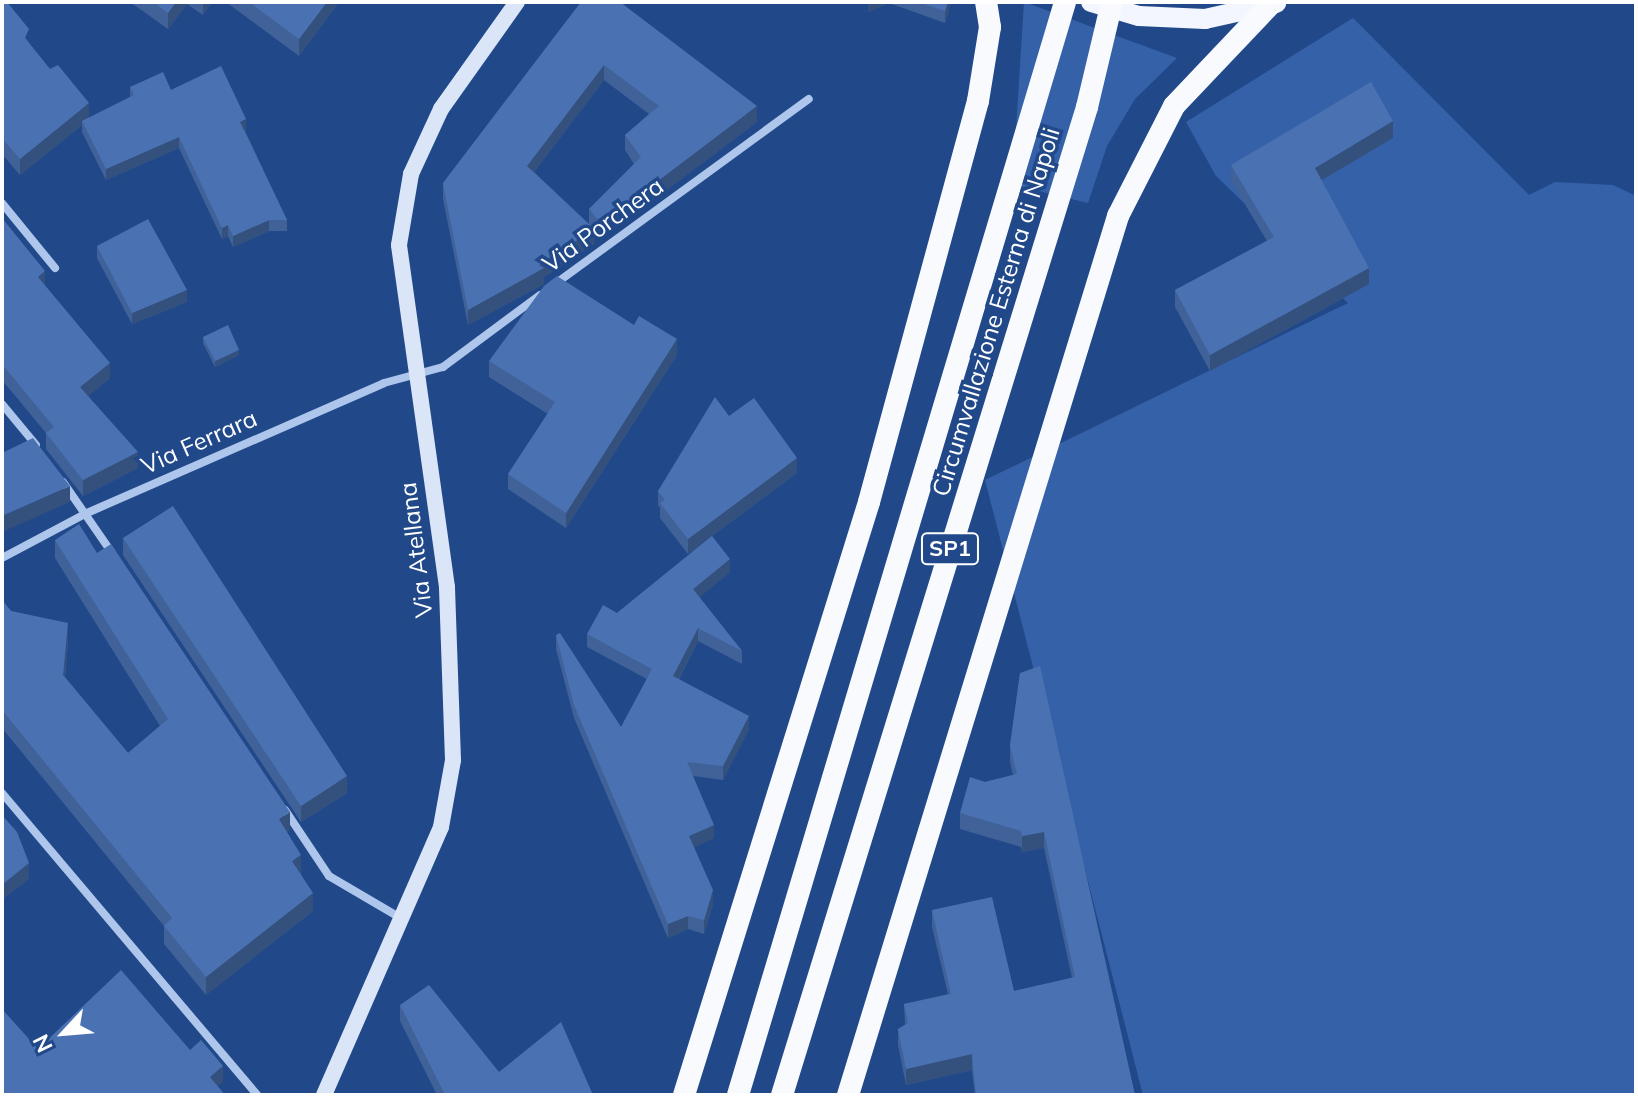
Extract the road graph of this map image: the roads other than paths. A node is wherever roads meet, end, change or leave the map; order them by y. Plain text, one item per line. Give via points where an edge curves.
1 (986, 2) edge
2 (1065, 2) edge
3 (1091, 2) edge
4 (1112, 2) edge
5 (518, 4) edge
6 (1273, 4) edge
7 (809, 99) dead end
8 (2, 203) edge
9 (55, 268) dead end
10 (417, 372) junction
11 (2, 404) edge
12 (46, 458) edge
13 (54, 469) edge
14 (87, 513) junction
15 (2, 558) edge
16 (119, 564) edge
17 (2, 793) edge
18 (277, 798) edge
19 (404, 920) junction
20 (257, 1095) edge
21 (324, 1095) edge
22 (684, 1095) edge
23 (738, 1095) edge
24 (782, 1095) edge
25 (848, 1095) edge

1 - 22 highway via 990,27 978,101 869,502
2 - 23 highway, Circumvallazione Esterna di Napoli / SP1
3 - 6 main road via 1139,16 1205,19
4 - 24 highway, Circumvallazione Esterna di Napoli / SP1, bridge via 1087,107
5 - 10 main road, Via Atellana via 441,109 411,174 399,245
6 - 25 highway via 1174,106 1118,216
7 - 10 street, Via Porchera via 443,367
8 - 9 street
10 - 14 street, Via Ferrara
10 - 19 main road, Via Atellana via 447,587 453,760 441,827
11 - 12 street
13 - 14 street
14 - 15 street, Via Ferrara
14 - 16 street
17 - 20 street
18 - 19 street via 329,876
19 - 21 main road, Via Atellana

